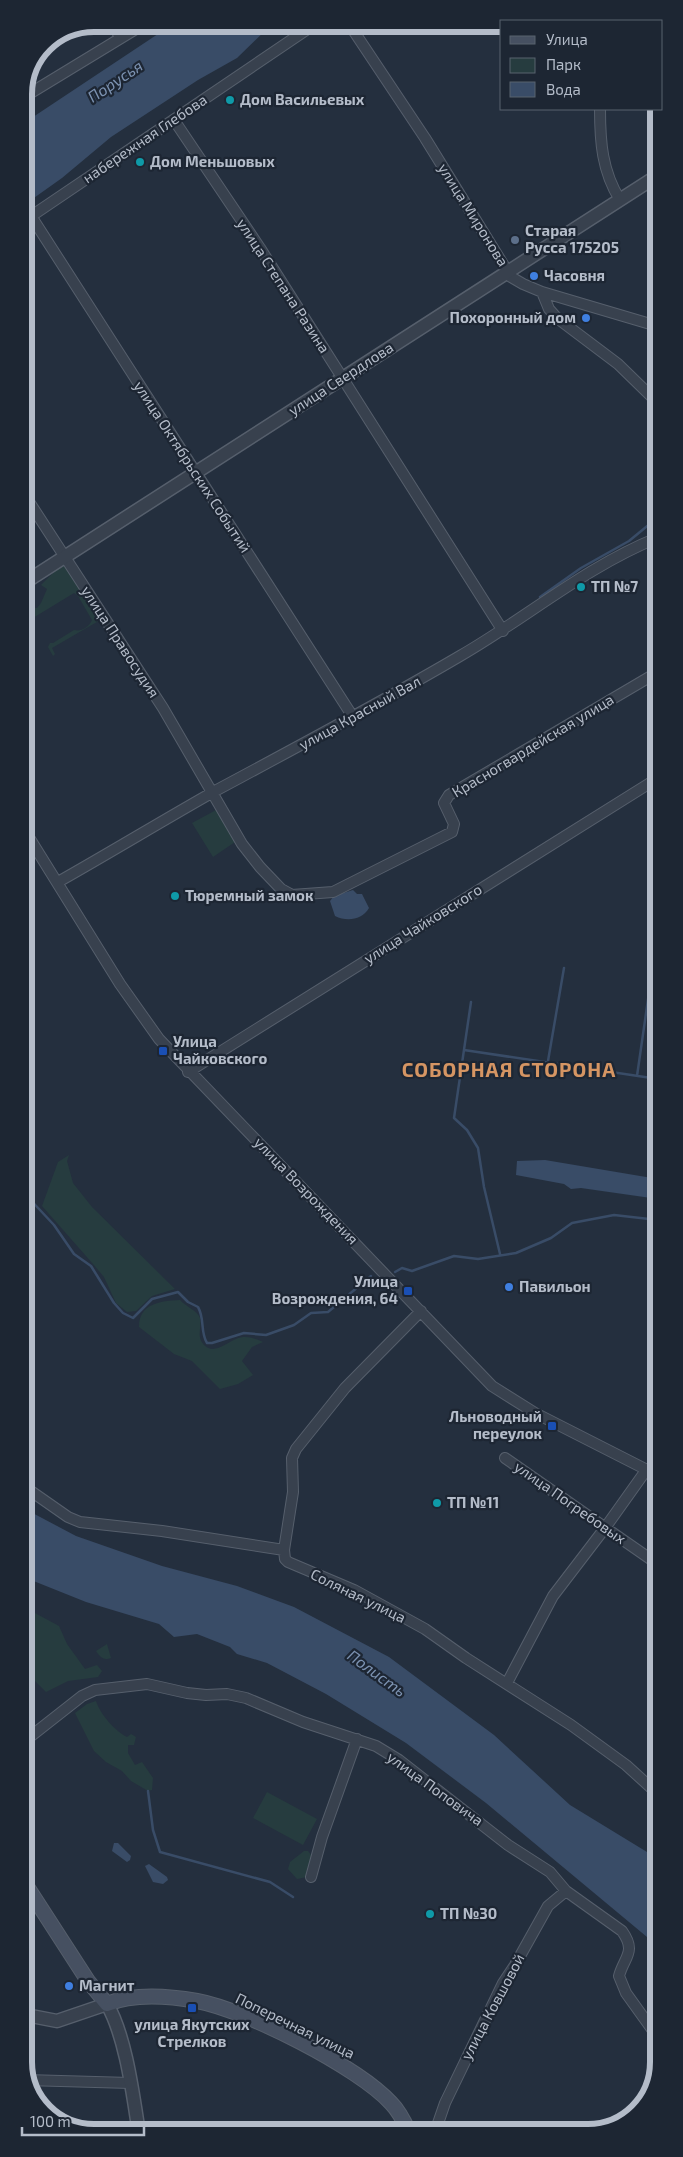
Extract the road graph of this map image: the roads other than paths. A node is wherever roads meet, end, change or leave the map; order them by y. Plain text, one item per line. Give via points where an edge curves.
1 (117, 32) edge
2 (131, 32) edge
3 (304, 32) edge
4 (355, 33) edge
5 (121, 38) junction
6 (32, 92) edge
7 (600, 110) edge
8 (174, 120) junction
9 (650, 181) edge
10 (620, 200) junction
11 (32, 216) edge
12 (32, 225) edge
13 (508, 272) junction
14 (542, 292) junction
15 (650, 324) edge
16 (343, 378) junction
17 (650, 395) edge
18 (196, 473) junction
19 (32, 506) edge
20 (650, 541) edge
21 (64, 556) junction
22 (32, 578) edge
23 (503, 631) junction
24 (650, 677) edge
25 (353, 717) junction
26 (650, 783) edge
27 (213, 792) junction
28 (32, 842) edge
29 (58, 882) junction
30 (188, 1072) junction
31 (421, 1311) junction
32 (505, 1458) dead end
33 (647, 1469) junction
34 (650, 1471) edge
35 (32, 1492) edge
36 (605, 1528) junction
37 (284, 1550) junction
38 (650, 1559) edge
39 (507, 1683) junction
40 (32, 1736) edge
41 (357, 1739) junction
42 (650, 1787) edge
43 (311, 1877) dead end
44 (566, 1892) junction
45 (32, 1894) edge
46 (107, 2004) junction
47 (32, 2016) edge
48 (650, 2026) edge
49 (35, 2080) edge
50 (130, 2083) junction
51 (137, 2124) edge
52 (404, 2124) edge
53 (437, 2124) edge

1 - 5 street
2 - 5 street
3 - 8 street, набережная Глебова
4 - 13 street, улица Миронова
5 - 6 street
7 - 10 street via 602,156 609,180
8 - 11 street, набережная Глебова
8 - 16 street, улица Степана Разина
9 - 10 street, улица Свердлова
10 - 13 street, улица Свердлова
12 - 18 street, улица Октябрьских Событий
13 - 14 street, улица Миронова via 523,284
13 - 16 street, улица Свердлова
14 - 15 street, улица Миронова
14 - 17 street via 557,318 630,374
16 - 18 street, улица Свердлова
16 - 23 street, улица Степана Разина
18 - 21 street, улица Свердлова
18 - 25 street, улица Октябрьских Событий
19 - 21 street, улица Правосудия
20 - 23 street, улица Красный Вал via 595,570
21 - 22 street, улица Свердлова
21 - 27 street, улица Правосудия via 163,708
23 - 25 street, улица Красный Вал
24 - 27 street, Красногвардейская улица via 449,795 444,803 454,824 452,832 333,892 292,895 273,882 242,844
25 - 27 street, улица Красный Вал
26 - 30 street, улица Чайковского
27 - 29 street, улица Красный Вал
28 - 29 street, улица Возрождения
29 - 30 street, улица Возрождения via 143,1018
30 - 31 street, улица Возрождения
31 - 33 street, улица Возрождения via 492,1386 508,1398
31 - 37 street via 345,1388 296,1449 292,1458 293,1492
32 - 36 street, улица Погребовых
33 - 34 street, улица Возрождения
33 - 36 street
35 - 37 street via 80,1522 162,1530
36 - 38 street, улица Погребовых
36 - 39 street via 554,1596
37 - 39 street, Соляная улица via 288,1562 354,1590 425,1629
39 - 42 street, Соляная улица via 626,1765
40 - 41 street, улица Поповича via 90,1692 147,1684 206,1695 234,1695
41 - 43 street via 322,1836
41 - 44 street, улица Поповича via 376,1746 424,1778 508,1845 550,1872
44 - 48 street, улица Поповича via 610,1922 628,1940 630,1949 619,1976 626,1993
44 - 53 street, улица Ковшовой via 548,1906 502,1983 444,2103
45 - 46 main road via 84,1976
46 - 47 street via 57,2021
46 - 50 street via 115,2017
46 - 52 main road, Поперечная улица via 134,1997 179,1999 197,2001 242,2016 356,2075 392,2104
49 - 50 street
50 - 51 street

